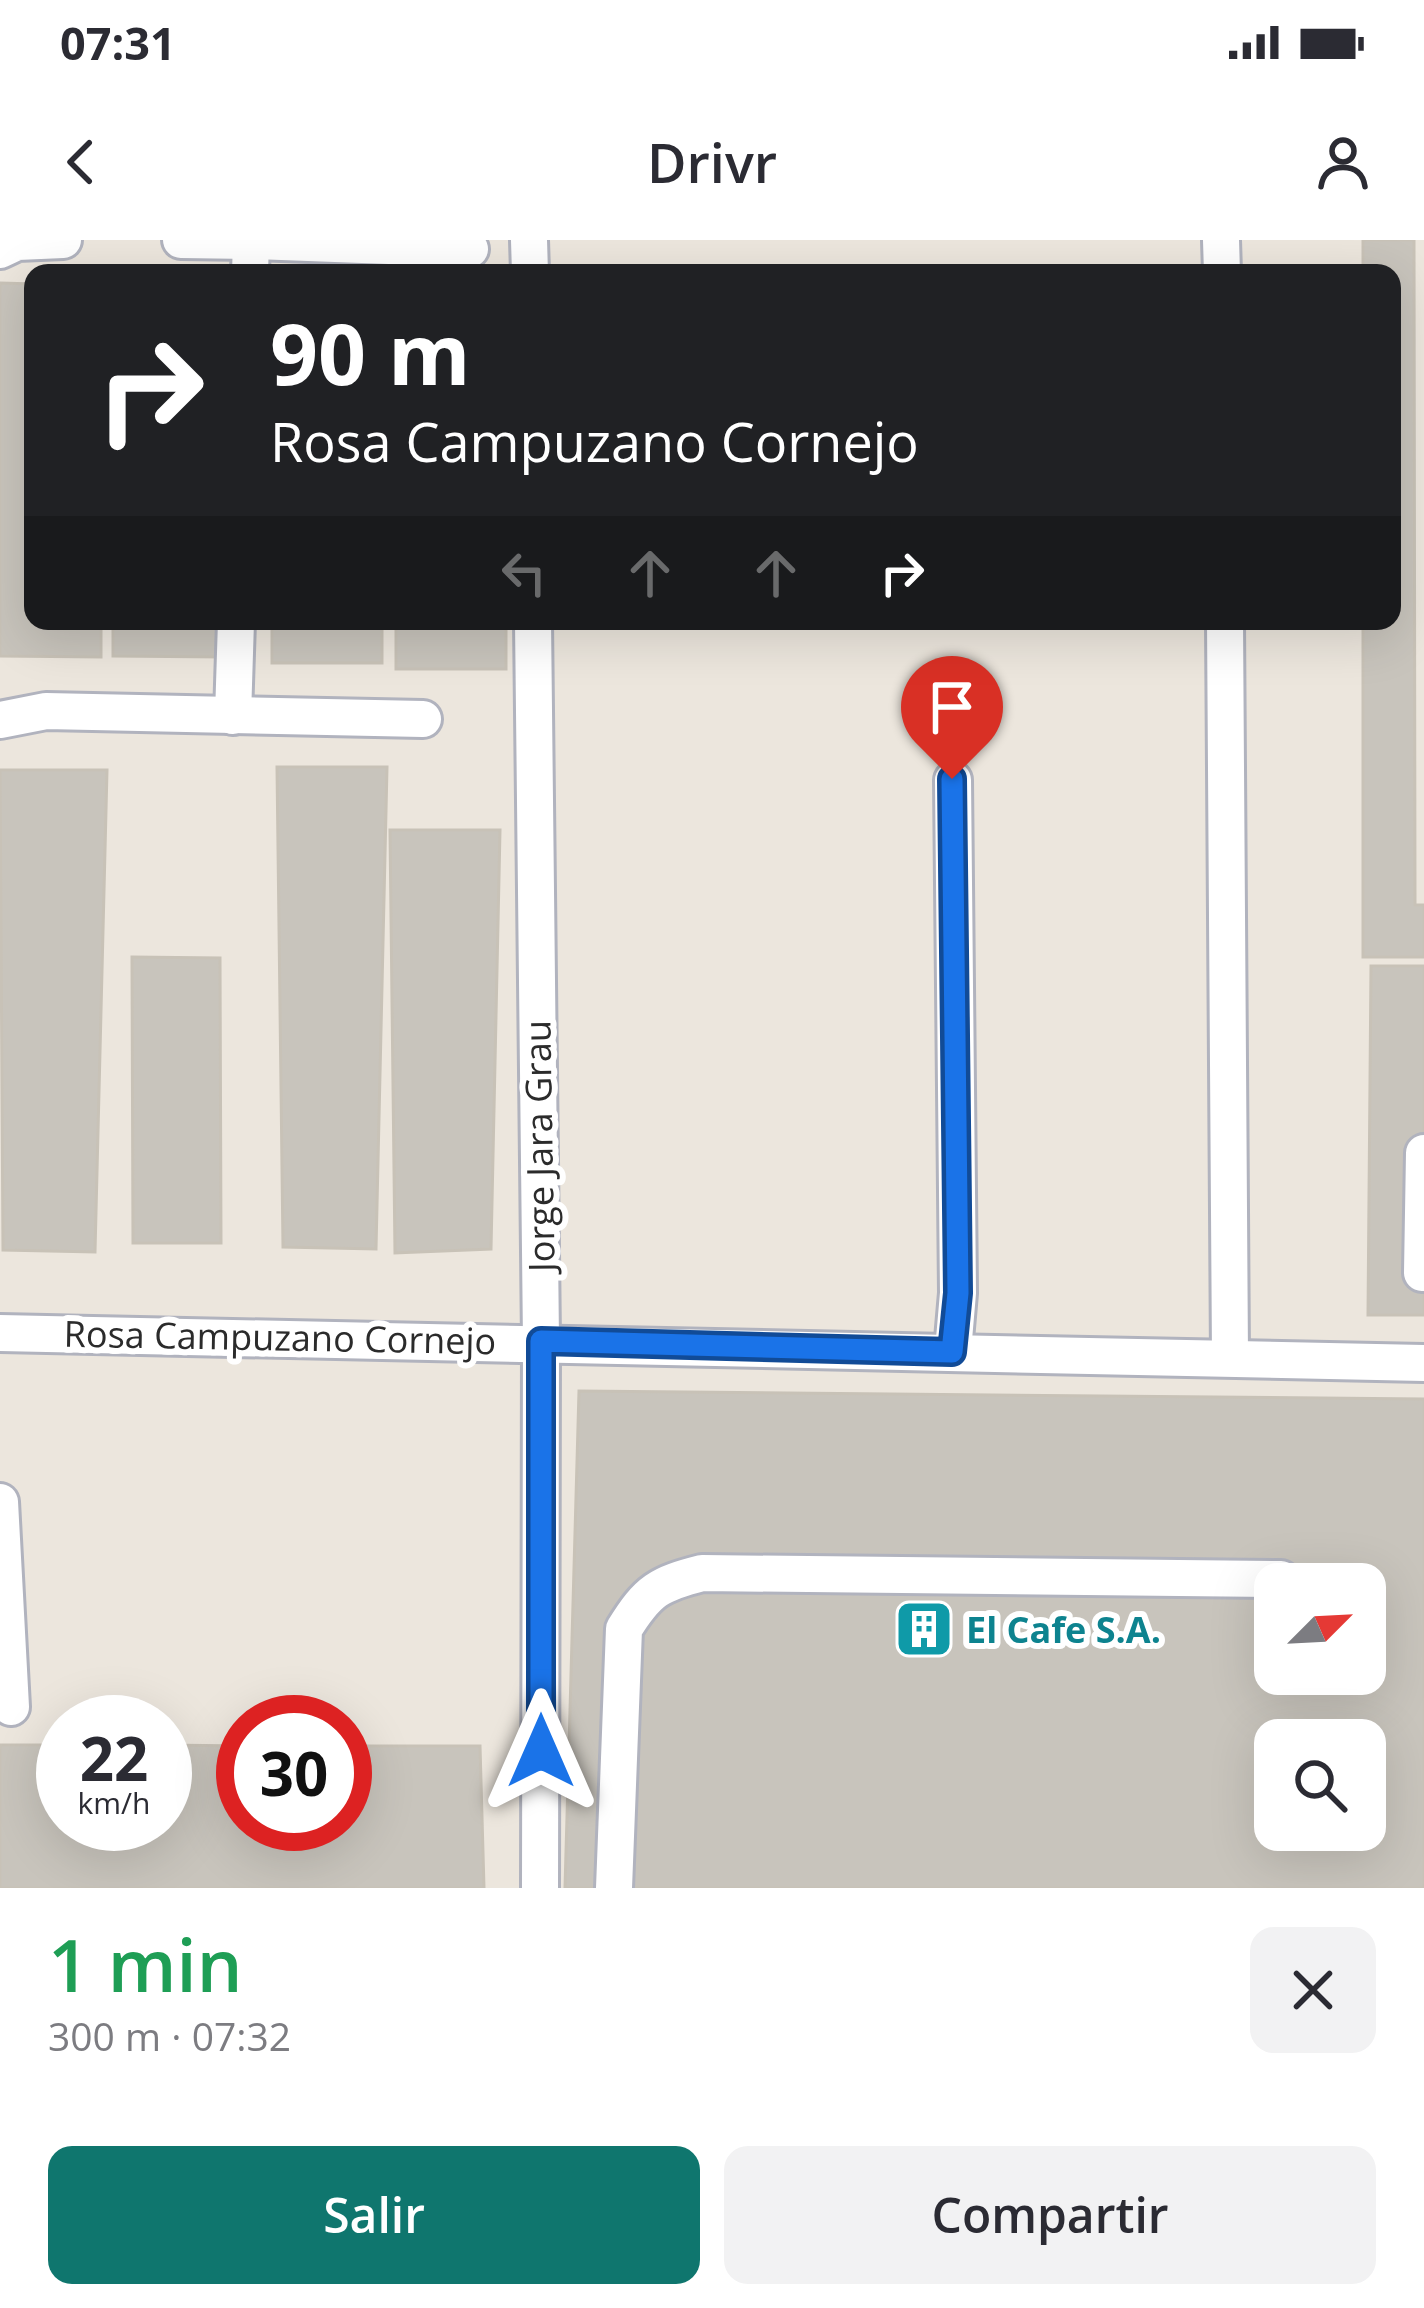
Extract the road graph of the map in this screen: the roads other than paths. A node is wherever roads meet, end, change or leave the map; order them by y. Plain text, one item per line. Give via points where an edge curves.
1 (63, 240) edge
2 (181, 240) edge
3 (251, 241) edge
4 (470, 249) dead end
5 (0, 250) edge
6 (236, 630) edge
7 (533, 630) edge
8 (1225, 630) edge
9 (233, 716) junction
10 (423, 719) dead end
11 (0, 721) edge
12 (952, 779) dead end
13 (1424, 1153) edge
14 (1422, 1273) edge
15 (0, 1336) edge
16 (541, 1341) junction
17 (952, 1352) junction
18 (1230, 1358) junction
19 (1424, 1363) edge
20 (0, 1502) edge
21 (1254, 1580) edge
22 (11, 1707) dead end
23 (540, 1888) edge
24 (614, 1888) edge

1 - 5 street
2 - 3 street
3 - 4 street
6 - 9 street
7 - 16 street, Jorge Jara Grau
8 - 18 street
9 - 10 street
9 - 11 street via 46,711
12 - 17 street
13 - 14 street
15 - 16 street, Rosa Campuzano Cornejo
16 - 17 street, Rosa Campuzano Cornejo
16 - 23 street, Jorge Jara Grau
17 - 18 street, Rosa Campuzano Cornejo
18 - 19 street, Rosa Campuzano Cornejo
20 - 22 street
21 - 24 street via 702,1574 661,1584 624,1629

